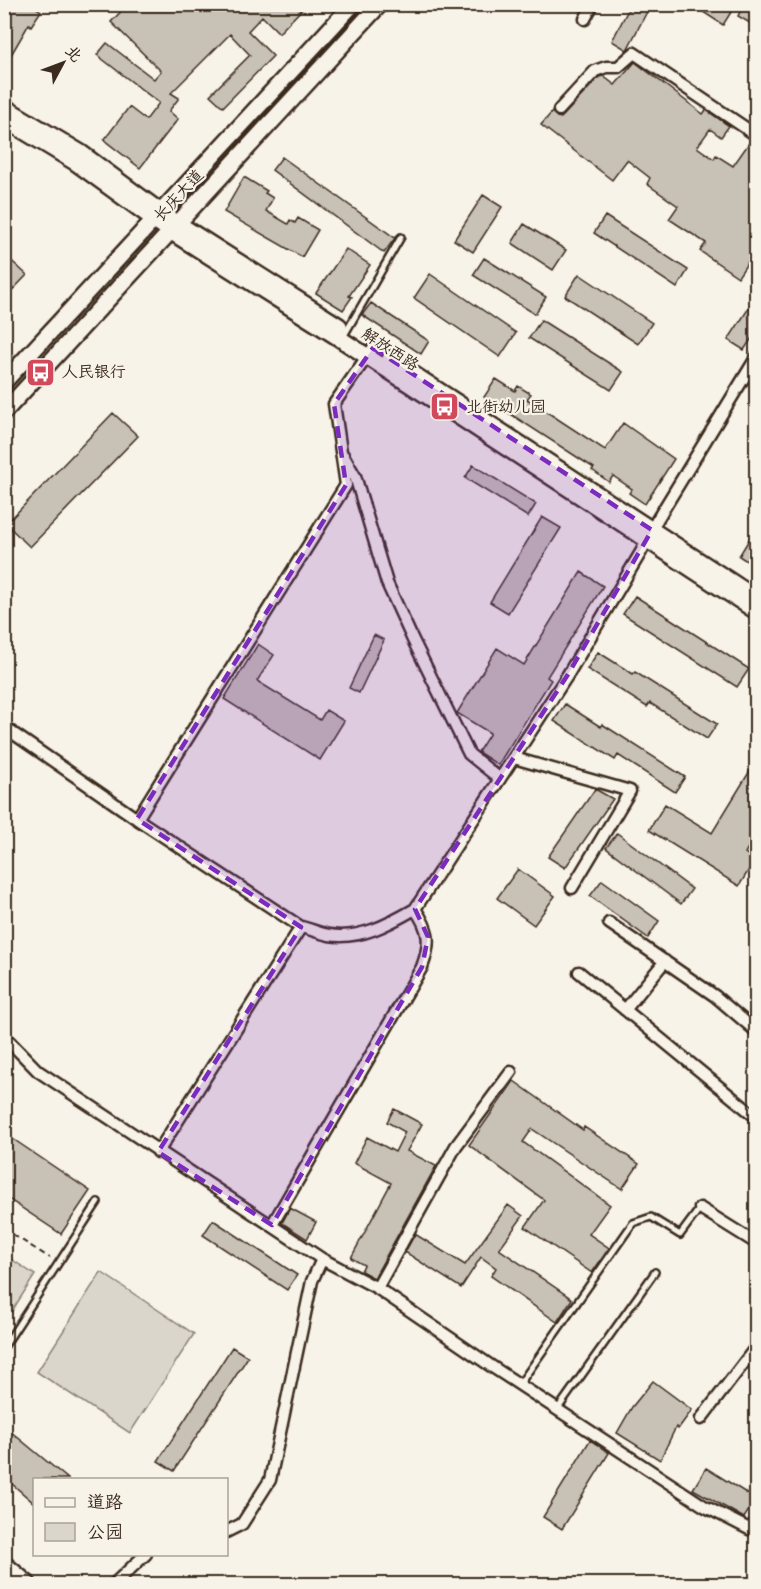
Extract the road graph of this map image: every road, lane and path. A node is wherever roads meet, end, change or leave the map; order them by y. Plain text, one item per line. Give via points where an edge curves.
1 (353, 4) edge
2 (380, 4) edge
3 (593, 4) edge
4 (585, 20) dead end
5 (4, 106) edge
6 (559, 110) dead end
7 (4, 119) edge
8 (756, 135) edge
9 (157, 216) junction
10 (174, 227) junction
11 (401, 237) dead end
12 (344, 336) junction
13 (370, 352) junction
14 (756, 358) edge
15 (4, 382) edge
16 (4, 412) edge
17 (340, 448) junction
18 (649, 535) junction
19 (756, 598) edge
20 (756, 611) edge
21 (4, 727) edge
22 (514, 758) junction
23 (500, 779) junction
24 (137, 819) junction
25 (572, 888) dead end
26 (415, 909) junction
27 (609, 923) dead end
28 (301, 927) junction
29 (664, 961) junction
30 (579, 972) dead end
31 (625, 1010) junction
32 (756, 1031) edge
33 (4, 1036) edge
34 (510, 1072) dead end
35 (756, 1117) edge
36 (158, 1152) junction
37 (98, 1202) dead end
38 (700, 1208) joint
39 (273, 1225) junction
40 (4, 1228) edge
41 (756, 1243) edge
42 (322, 1259) junction
43 (58, 1264) junction
44 (655, 1272) dead end
45 (377, 1288) junction
46 (4, 1347) edge
47 (756, 1347) edge
48 (519, 1385) junction
49 (557, 1410) junction
50 (700, 1419) dead end
51 (756, 1522) edge
52 (228, 1531) edge
53 (144, 1556) edge
54 (4, 1564) edge
55 (28, 1584) edge
56 (114, 1584) edge

1 - 9 street, 长庆大道
2 - 10 street, 长庆大道
3 - 4 street
5 - 9 street, 解放西路 via 81,153
6 - 8 street via 595,71 618,67 634,53
7 - 9 street, 解放西路
9 - 10 street, 解放西路
9 - 15 street, 长庆大道
10 - 12 street, 解放西路
10 - 16 street, 长庆大道
11 - 12 lane
12 - 13 street, 解放西路
13 - 17 street via 334,404
13 - 18 street, 解放西路
14 - 18 street
17 - 23 street via 355,476 387,583 412,638 469,754
17 - 24 street via 346,485
18 - 19 street, 解放西路
18 - 20 street, 解放西路
18 - 22 street
21 - 24 street
22 - 23 street
22 - 25 street via 630,791
23 - 26 street
24 - 28 street
26 - 28 street via 361,934 330,935
26 - 39 street via 428,937 422,967
27 - 29 street
28 - 36 street
29 - 31 street
29 - 32 street via 715,996
30 - 31 street
31 - 35 street
33 - 36 street via 38,1071
34 - 45 street via 456,1146
36 - 39 street
37 - 43 lane
38 - 41 street
38 - 48 lane via 680,1235 651,1217 633,1223
39 - 42 street
40 - 43 path
42 - 45 street
42 - 52 street via 312,1281 270,1480 242,1524
43 - 46 lane
44 - 49 lane
45 - 48 street
47 - 50 street
48 - 49 street
49 - 51 street via 704,1506 749,1529
53 - 56 street
54 - 55 street

